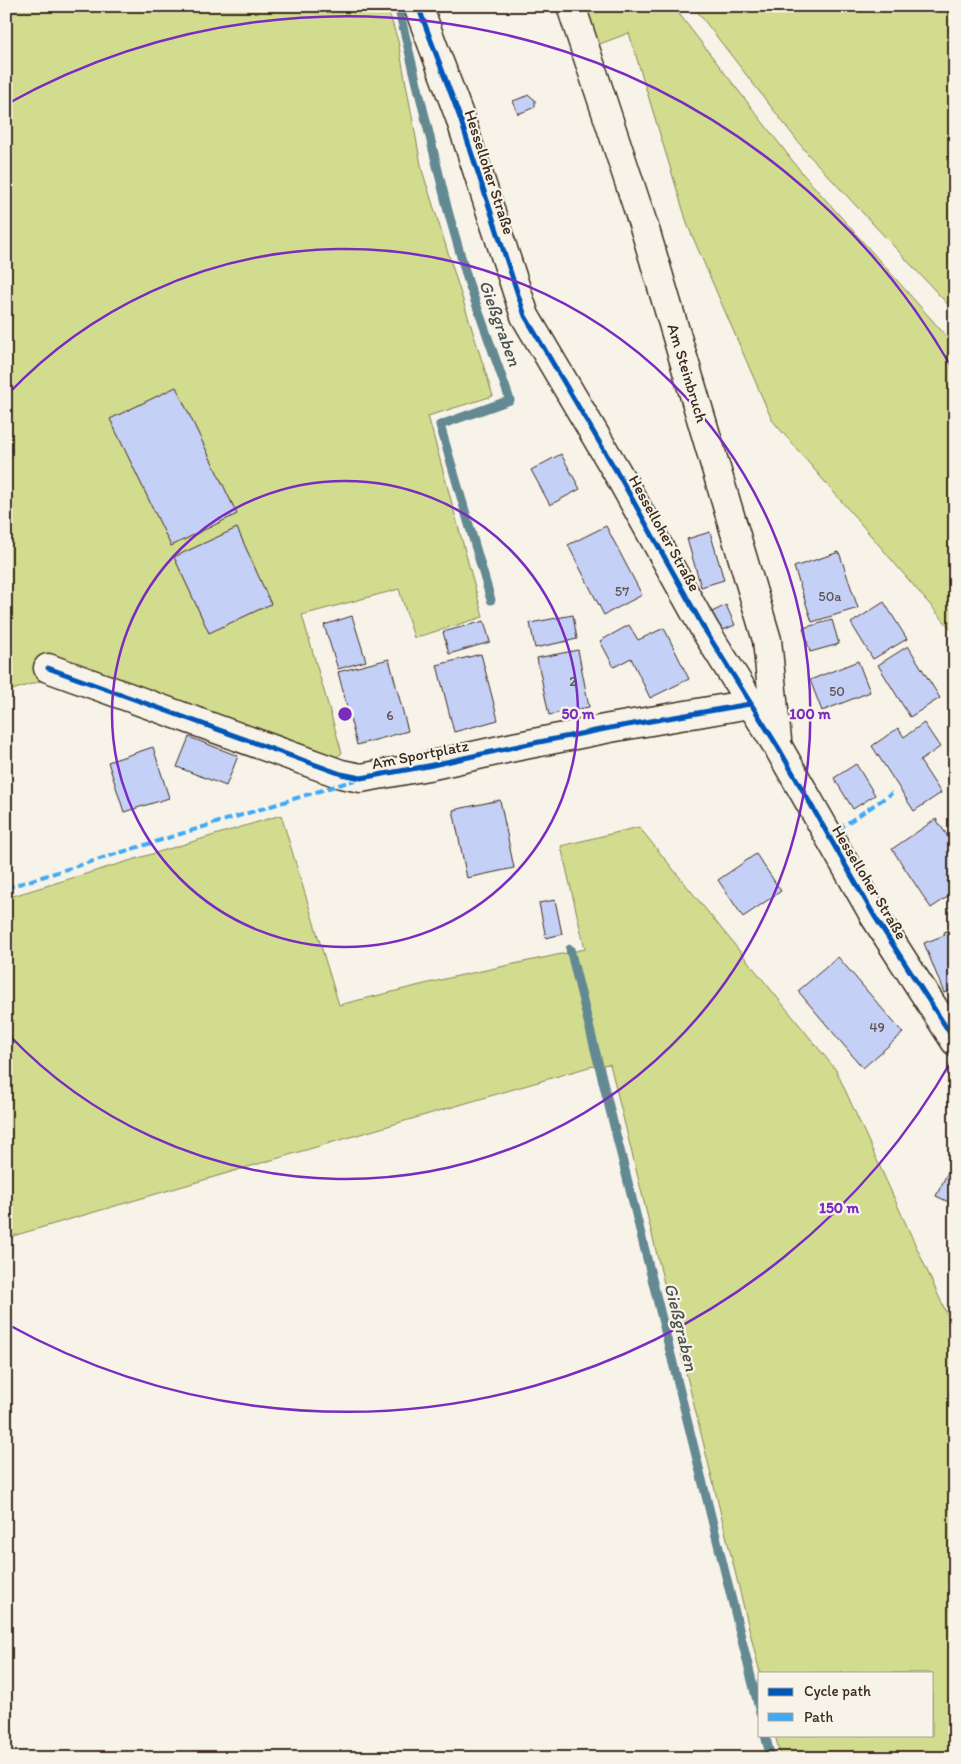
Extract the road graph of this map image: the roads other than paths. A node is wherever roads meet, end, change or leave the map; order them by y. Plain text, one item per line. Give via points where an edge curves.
1 (418, 6) edge
2 (571, 6) edge
3 (48, 668) dead end
4 (750, 704) junction
5 (778, 747) junction
6 (955, 1041) edge

1 - 4 street, Hesselloher Straße via 459,115 525,316
2 - 5 street, Am Steinbruch via 646,233 767,640
3 - 4 street, Am Sportplatz via 341,774 361,778 514,746
4 - 5 street, Hesselloher Straße
5 - 6 street, Hesselloher Straße via 875,916

